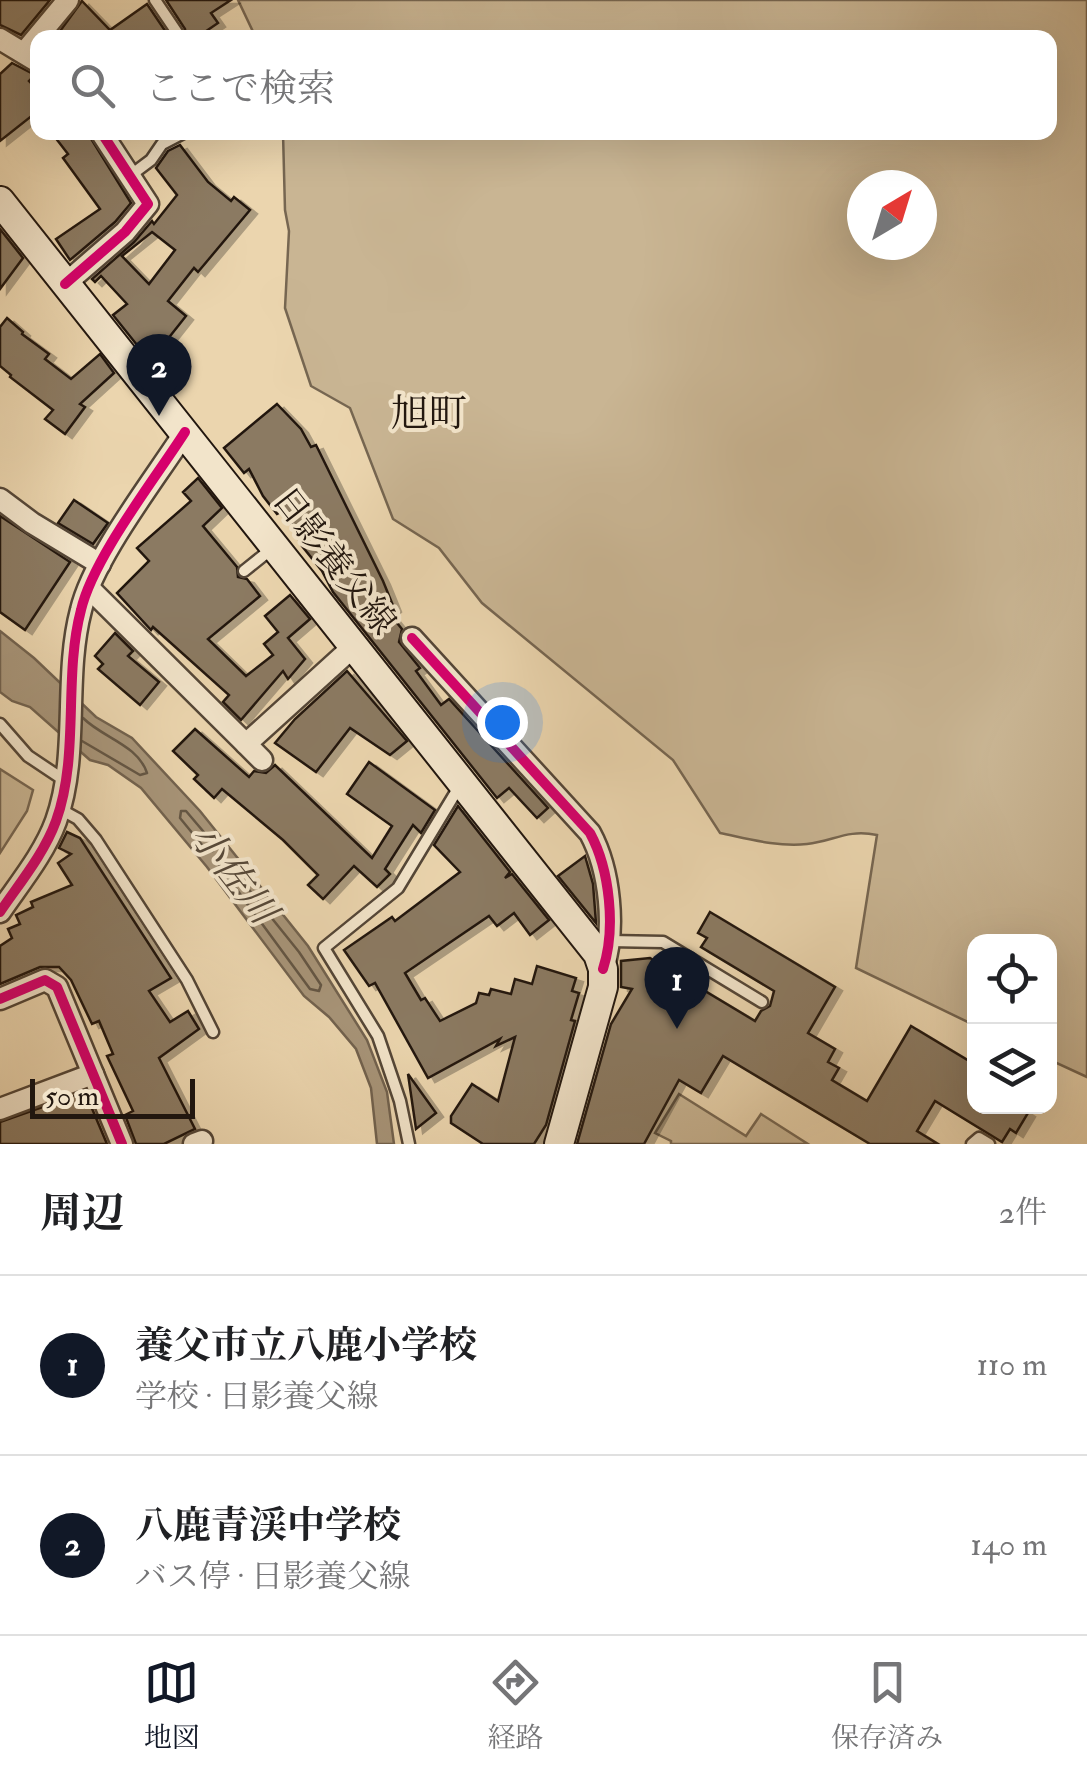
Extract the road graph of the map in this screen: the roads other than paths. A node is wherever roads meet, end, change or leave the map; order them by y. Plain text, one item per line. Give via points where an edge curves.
1 (68, 0) edge
2 (155, 0) edge
3 (48, 30) edge
4 (175, 30) edge
5 (0, 40) edge
6 (30, 57) edge
7 (107, 140) edge
8 (170, 140) edge
9 (131, 175) junction
10 (0, 201) edge
11 (65, 284) junction
12 (185, 432) junction
13 (0, 499) edge
14 (275, 546) junction
15 (100, 564) junction
16 (244, 571) dead end
17 (89, 588) junction
18 (412, 638) dead end
19 (353, 648) junction
20 (0, 724) edge
21 (246, 744) junction
22 (262, 760) dead end
23 (64, 780) junction
24 (462, 782) junction
25 (59, 808) junction
26 (0, 912) edge
27 (610, 941) junction
28 (603, 969) junction
29 (0, 1000) edge
30 (762, 1002) dead end
31 (212, 1032) dead end
32 (93, 1074) junction
33 (0, 1109) edge
34 (122, 1144) edge
35 (409, 1144) edge
36 (559, 1144) edge
37 (972, 1144) edge
38 (989, 1144) edge

1 - 3 street
2 - 4 lane
5 - 6 street
7 - 9 street
8 - 9 lane
9 - 11 street via 146,198 145,211
10 - 11 main road, 日影養父線
11 - 12 main road, 日影養父線
12 - 14 main road, 日影養父線
12 - 15 street
13 - 15 street
14 - 16 lane
14 - 19 main road, 日影養父線
15 - 17 street
17 - 21 street
17 - 23 street via 80,610
18 - 27 street via 590,832 602,863
19 - 21 street
19 - 24 main road, 日影養父線
20 - 23 lane via 28,756
21 - 22 street
23 - 25 street
24 - 28 main road, 日影養父線 via 588,939
24 - 35 lane via 398,888 324,948 378,1036
25 - 26 street via 39,854
25 - 31 lane via 96,840
27 - 28 street
27 - 30 lane via 663,942
28 - 36 main road
29 - 32 street via 45,980 57,987
32 - 33 street
32 - 34 street
37 - 38 lane via 979,1138

